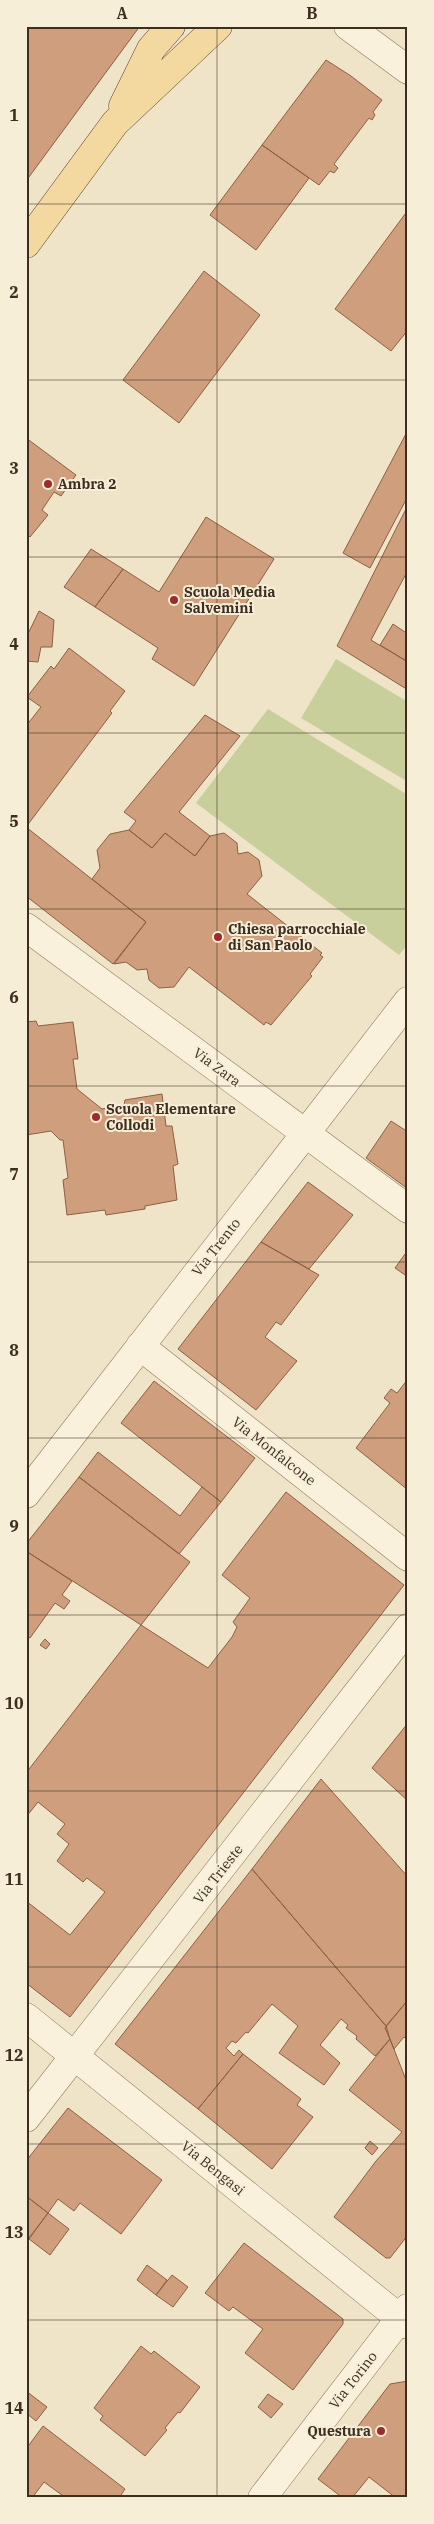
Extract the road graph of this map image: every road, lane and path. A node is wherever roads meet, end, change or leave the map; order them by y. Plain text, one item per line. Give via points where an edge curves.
1 (171, 26) edge
2 (218, 26) edge
3 (348, 26) edge
4 (408, 70) edge
5 (115, 123) junction
6 (26, 244) edge
7 (26, 927) edge
8 (408, 1001) edge
9 (306, 1132) junction
10 (408, 1209) edge
11 (140, 1346) junction
12 (26, 1494) edge
13 (408, 1557) edge
14 (408, 1628) edge
15 (26, 2017) edge
16 (76, 2056) junction
17 (26, 2118) edge
18 (405, 2318) edge
19 (262, 2498) edge

1 - 5 main road via 151,49
2 - 5 main road
3 - 4 street
5 - 6 main road
7 - 9 street, Via Zara
8 - 9 street, Via Trento
9 - 10 street, Via Zara
9 - 11 street, Via Trento
11 - 12 street, Via Trento
11 - 13 street, Via Monfalcone
14 - 16 street, Via Trieste
15 - 16 street, Via Bengasi
16 - 17 street, Via Trieste
16 - 18 street, Via Bengasi
18 - 19 street, Via Torino

